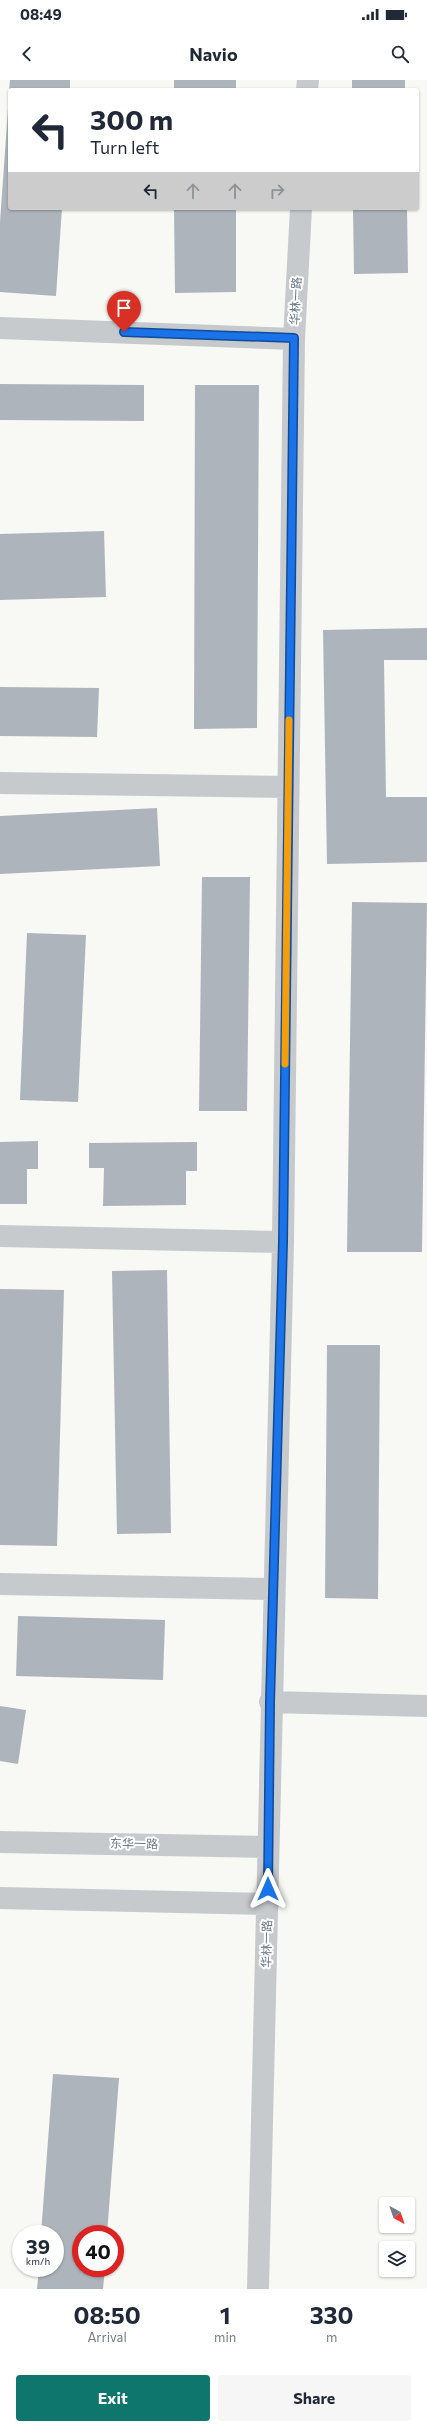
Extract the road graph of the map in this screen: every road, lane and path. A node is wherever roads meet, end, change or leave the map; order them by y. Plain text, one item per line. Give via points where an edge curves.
1 (301, 210) edge
2 (0, 328) edge
3 (294, 338) junction
4 (0, 783) edge
5 (288, 787) junction
6 (0, 1236) edge
7 (283, 1242) junction
8 (0, 1584) edge
9 (274, 1589) junction
10 (270, 1702) junction
11 (427, 1706) edge
12 (0, 1842) edge
13 (268, 1847) junction
14 (0, 1898) edge
15 (268, 1904) junction
16 (258, 2289) edge

1 - 3 street, 华林一路
2 - 3 street
3 - 5 street, 华林一路
4 - 5 street
5 - 7 street, 华林一路
6 - 7 street
7 - 9 street, 华林一路
8 - 9 street
9 - 10 street, 华林一路
10 - 11 street
10 - 13 street, 华林一路
12 - 13 street, 东华一路
13 - 15 street, 华林一路
14 - 15 street
15 - 16 street, 华林一路

